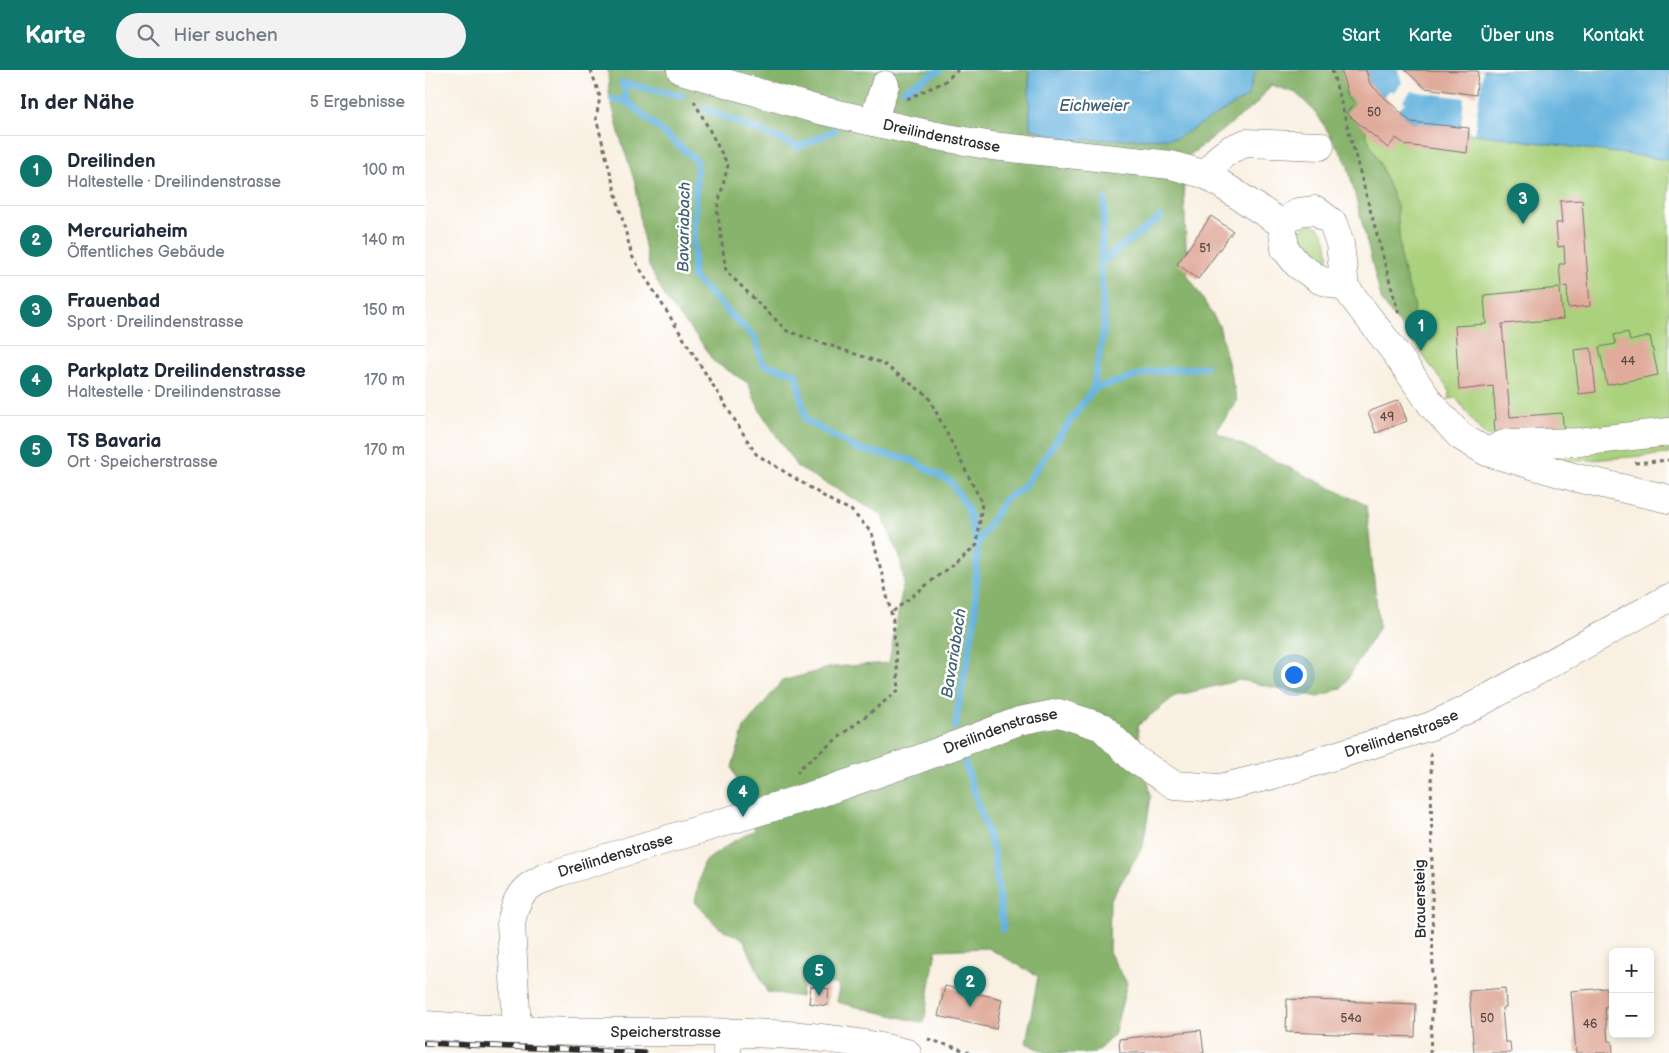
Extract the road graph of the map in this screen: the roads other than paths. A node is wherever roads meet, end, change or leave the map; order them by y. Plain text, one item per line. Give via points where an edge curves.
1 (681, 70) edge
2 (893, 93) road end
3 (873, 122) junction
4 (1320, 146) dead end
5 (1207, 175) junction
6 (1282, 224) junction
7 (1345, 287) junction
8 (1669, 432) edge
9 (1487, 452) junction
10 (1669, 499) edge
11 (1669, 598) edge
12 (425, 1025) edge
13 (517, 1029) junction
14 (727, 1043) edge
15 (907, 1053) edge

1 - 3 street, Dreilindenstrasse via 815,109
2 - 3 street
3 - 5 street, Dreilindenstrasse via 992,146 1171,165
4 - 5 street via 1245,143 1220,157
5 - 6 street, Dreilindenstrasse
6 - 7 street via 1285,249 1298,265 1320,280
6 - 7 street via 1298,212 1317,210 1333,223 1340,244
7 - 9 street via 1431,404 1460,436
8 - 9 street via 1577,442 1504,444
9 - 10 street via 1577,478
11 - 13 street, Dreilindenstrasse via 1461,713 1431,726 1273,776 1220,788 1174,785 1133,758 1102,727 1059,713 1019,721 820,793 559,872 526,888 513,909
12 - 13 street, Speicherstrasse
13 - 14 street, Speicherstrasse
14 - 15 street, Speicherstrasse via 834,1039

